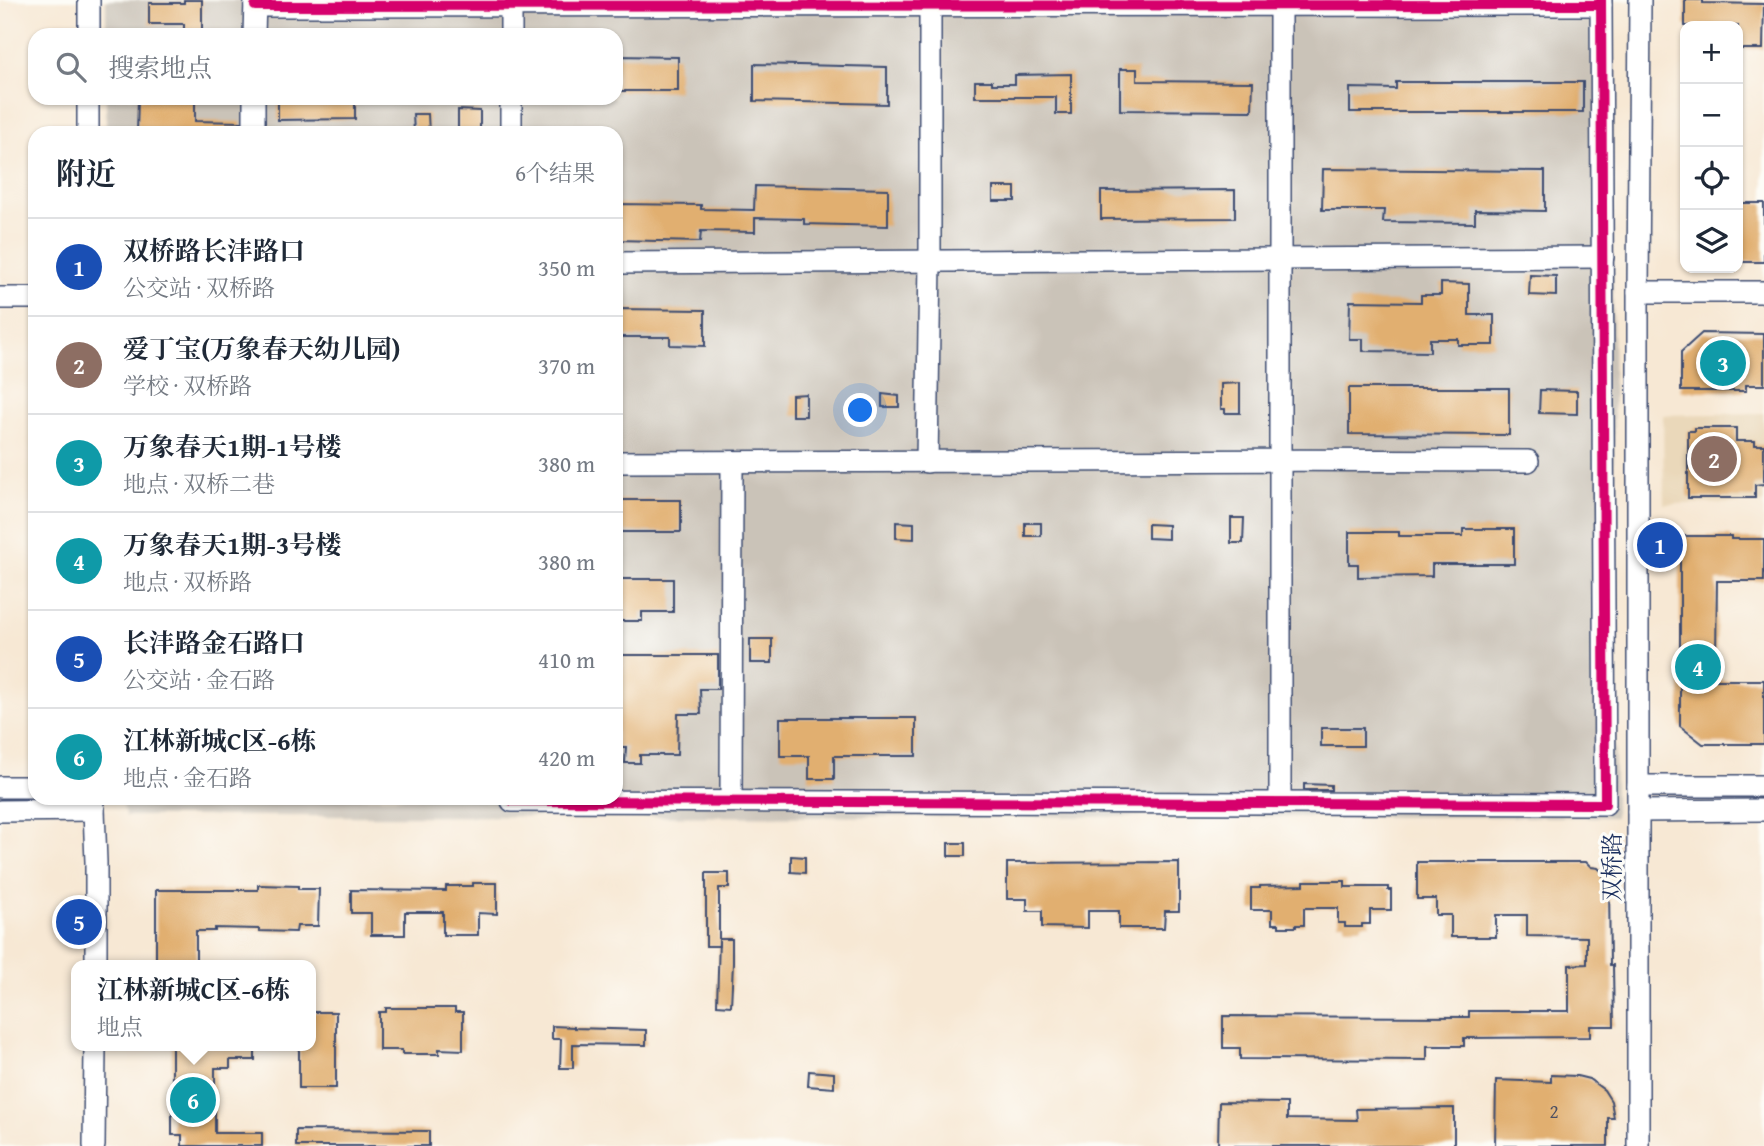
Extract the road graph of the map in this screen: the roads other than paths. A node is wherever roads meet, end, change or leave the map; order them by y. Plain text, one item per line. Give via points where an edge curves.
1 (89, 0) edge
2 (1640, 0) edge
3 (1280, 2) edge
4 (255, 3) edge
5 (511, 3) edge
6 (930, 3) edge
7 (1601, 3) edge
8 (89, 28) edge
9 (254, 28) edge
10 (511, 28) edge
11 (88, 105) edge
12 (254, 105) edge
13 (511, 105) edge
14 (88, 126) edge
15 (254, 126) edge
16 (511, 126) edge
17 (1603, 257) junction
18 (1281, 260) junction
19 (930, 261) junction
20 (623, 263) edge
21 (1638, 292) junction
22 (1764, 292) edge
23 (0, 298) edge
24 (28, 298) edge
25 (1280, 459) junction
26 (1528, 461) dead end
27 (927, 462) junction
28 (623, 463) edge
29 (732, 463) junction
30 (1638, 786) junction
31 (1764, 786) edge
32 (0, 787) edge
33 (28, 787) edge
34 (623, 801) edge
35 (731, 801) junction
36 (1280, 802) junction
37 (79, 805) edge
38 (92, 805) edge
39 (1764, 810) edge
40 (0, 811) edge
41 (1638, 811) junction
42 (96, 960) edge
43 (95, 1051) edge
44 (94, 1146) edge
45 (1638, 1146) edge

1 - 8 street
2 - 21 street, 双桥路
3 - 6 street
3 - 7 street
3 - 18 street
4 - 5 street
4 - 9 street
5 - 6 street
5 - 10 street
6 - 19 street
7 - 17 street
11 - 14 street
12 - 15 street
13 - 16 street
17 - 18 street
17 - 36 street via 1605,804
18 - 19 street
18 - 25 street
19 - 20 street
19 - 27 street
21 - 22 street
21 - 30 street, 双桥路
23 - 24 street
25 - 26 street
25 - 27 street
25 - 36 street
27 - 29 street
28 - 29 street
29 - 35 street
30 - 31 street
30 - 41 street, 双桥路
32 - 33 street
34 - 35 street
35 - 36 street
37 - 40 street
38 - 42 street
39 - 41 street
41 - 45 street, 双桥路
43 - 44 street

